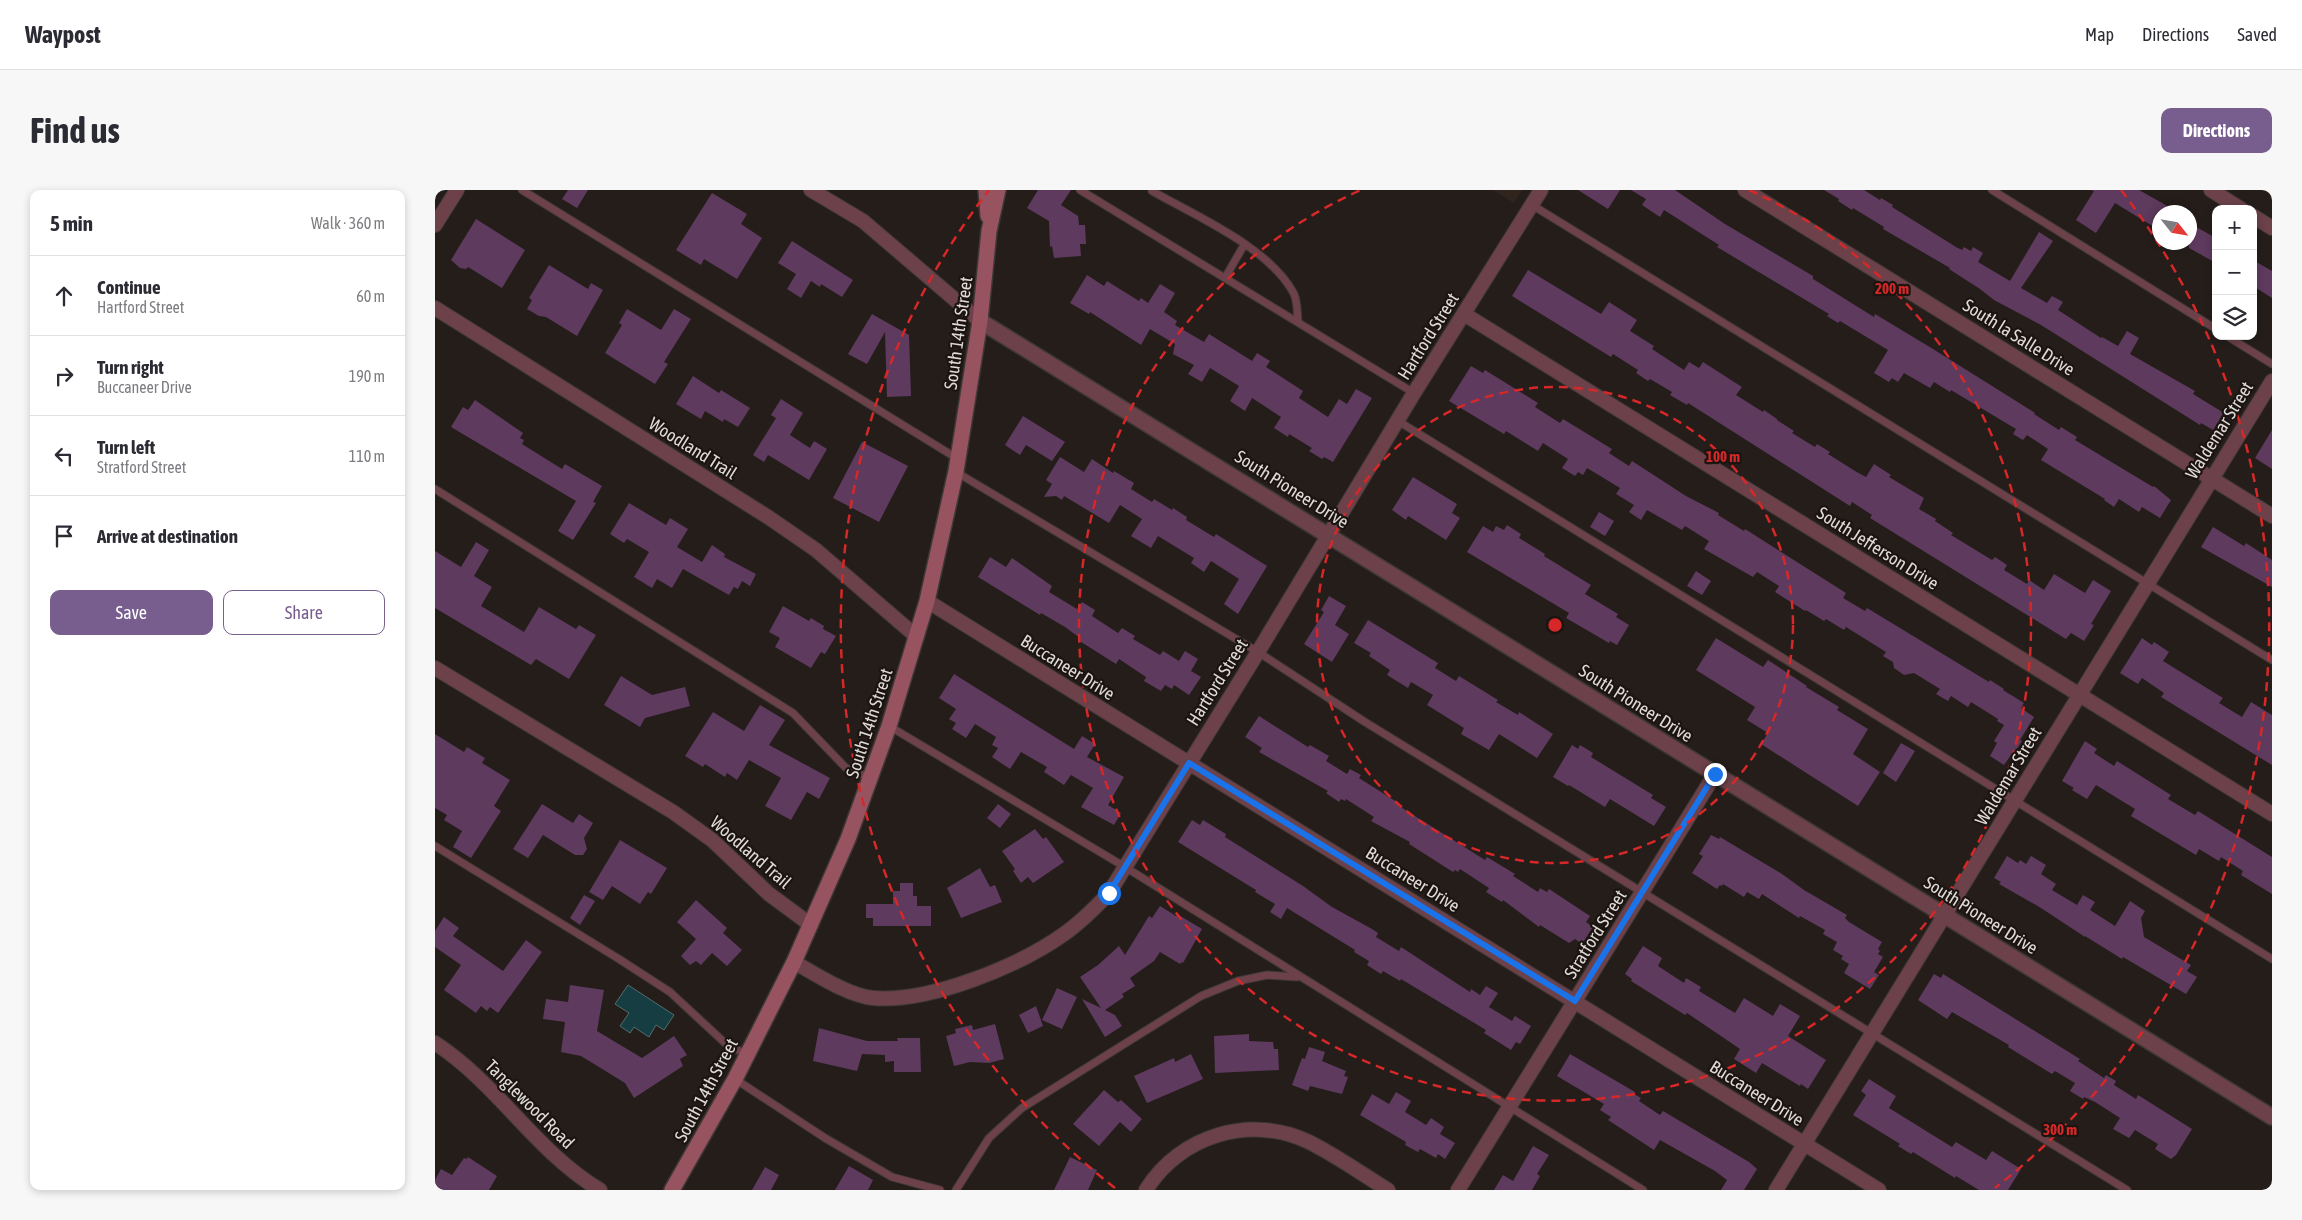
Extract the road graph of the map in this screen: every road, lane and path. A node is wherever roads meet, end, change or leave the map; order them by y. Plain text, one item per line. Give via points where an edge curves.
1 (457, 190) edge
2 (522, 190) edge
3 (811, 190) edge
4 (986, 190) edge
5 (998, 190) edge
6 (1080, 190) edge
7 (1152, 190) edge
8 (1541, 190) edge
9 (1745, 190) edge
10 (1992, 190) edge
11 (2211, 190) edge
12 (1532, 205) junction
13 (2235, 205) edge
14 (2257, 219) edge
15 (435, 225) edge
16 (2272, 228) edge
17 (989, 231) junction
18 (1244, 245) junction
19 (1225, 278) junction
20 (435, 308) edge
21 (1464, 314) junction
22 (980, 321) junction
23 (1298, 322) junction
24 (2212, 327) edge
25 (2233, 340) edge
26 (2272, 364) edge
27 (2272, 381) edge
28 (1414, 393) junction
29 (1398, 421) junction
30 (957, 465) junction
31 (2210, 478) junction
32 (435, 489) edge
33 (2272, 516) edge
34 (1328, 534) junction
35 (2147, 583) junction
36 (927, 601) junction
37 (917, 637) junction
38 (1258, 652) junction
39 (2272, 660) edge
40 (435, 668) edge
41 (2079, 695) junction
42 (889, 726) junction
43 (1189, 763) junction
44 (1715, 774) junction
45 (871, 779) junction
46 (2015, 801) junction
47 (2272, 814) edge
48 (435, 846) edge
49 (1125, 867) junction
50 (1643, 891) junction
51 (1946, 915) junction
52 (811, 925) junction
53 (2272, 959) edge
54 (794, 962) junction
55 (1299, 977) junction
56 (1575, 1001) junction
57 (1872, 1034) junction
58 (435, 1043) edge
59 (747, 1055) junction
60 (735, 1079) junction
61 (1509, 1108) junction
62 (2272, 1117) edge
63 (1804, 1144) junction
64 (600, 1190) edge
65 (672, 1190) edge
66 (940, 1190) edge
67 (956, 1190) edge
68 (1146, 1190) edge
69 (1388, 1190) edge
70 (1458, 1190) edge
71 (1643, 1190) edge
72 (1776, 1190) edge
73 (1879, 1190) edge
74 (2127, 1190) edge

1 - 15 street
2 - 30 lane
3 - 22 street via 863,221
4 - 17 main road, South 14th Street
5 - 17 main road, South 14th Street
6 - 19 lane
7 - 18 lane
8 - 12 street, Hartford Street
9 - 31 street, South la Salle Drive
10 - 24 lane
11 - 13 street
12 - 21 street, Hartford Street
12 - 35 lane
14 - 16 street
17 - 22 main road, South 14th Street
18 - 19 lane
18 - 23 lane via 1270,262 1294,294
19 - 23 lane
20 - 37 street, Woodland Trail via 817,550
21 - 28 street, Hartford Street
21 - 41 street, South Jefferson Drive
22 - 30 main road, South 14th Street
22 - 34 street, South Pioneer Drive
23 - 28 lane
25 - 26 lane
27 - 31 street, Waldemar Street
28 - 29 street, Hartford Street
29 - 34 street, Hartford Street
29 - 46 lane
30 - 36 main road, South 14th Street
30 - 38 lane
31 - 33 street, South la Salle Drive
31 - 35 street, Waldemar Street
32 - 45 lane via 793,713 846,768
34 - 38 street, Hartford Street
34 - 44 street, South Pioneer Drive
35 - 39 lane
35 - 41 street, Waldemar Street
36 - 37 main road, South 14th Street
36 - 43 street, Buccaneer Drive
37 - 42 main road, South 14th Street
38 - 43 street, Hartford Street
38 - 50 lane via 1365,722
40 - 52 street, Woodland Trail via 673,812 712,840 769,894
41 - 46 street, Waldemar Street
41 - 47 street, South Jefferson Drive
42 - 45 main road, South 14th Street
42 - 49 lane
43 - 49 street, Hartford Street
43 - 56 street, Buccaneer Drive
44 - 50 street, Stratford Street
44 - 51 street, South Pioneer Drive
45 - 52 main road, South 14th Street
46 - 51 street, Waldemar Street
46 - 53 lane
48 - 59 lane via 670,992 725,1043
49 - 54 street, Hartford Street via 1109,893 1064,934 1000,968 951,987 902,998 871,998 835,986
49 - 55 lane
50 - 56 street, Stratford Street
50 - 57 lane
51 - 57 street, Waldemar Street
51 - 62 street, South Pioneer Drive
52 - 54 main road, South 14th Street
54 - 59 main road, South 14th Street
55 - 61 lane
55 - 67 lane via 1267,975 1238,981 1201,996 1022,1108 989,1138
56 - 61 street, Stratford Street
56 - 63 street, Buccaneer Drive
57 - 63 street, Waldemar Street
57 - 74 lane
58 - 64 street, Tanglewood Road via 478,1077 559,1161
59 - 60 main road, South 14th Street
60 - 65 main road, South 14th Street
60 - 66 lane via 892,1177
61 - 70 street, Stratford Street
61 - 71 lane
63 - 72 street, Waldemar Street
63 - 73 street, Buccaneer Drive
68 - 69 street via 1179,1152 1226,1132 1251,1130 1282,1133 1308,1142

